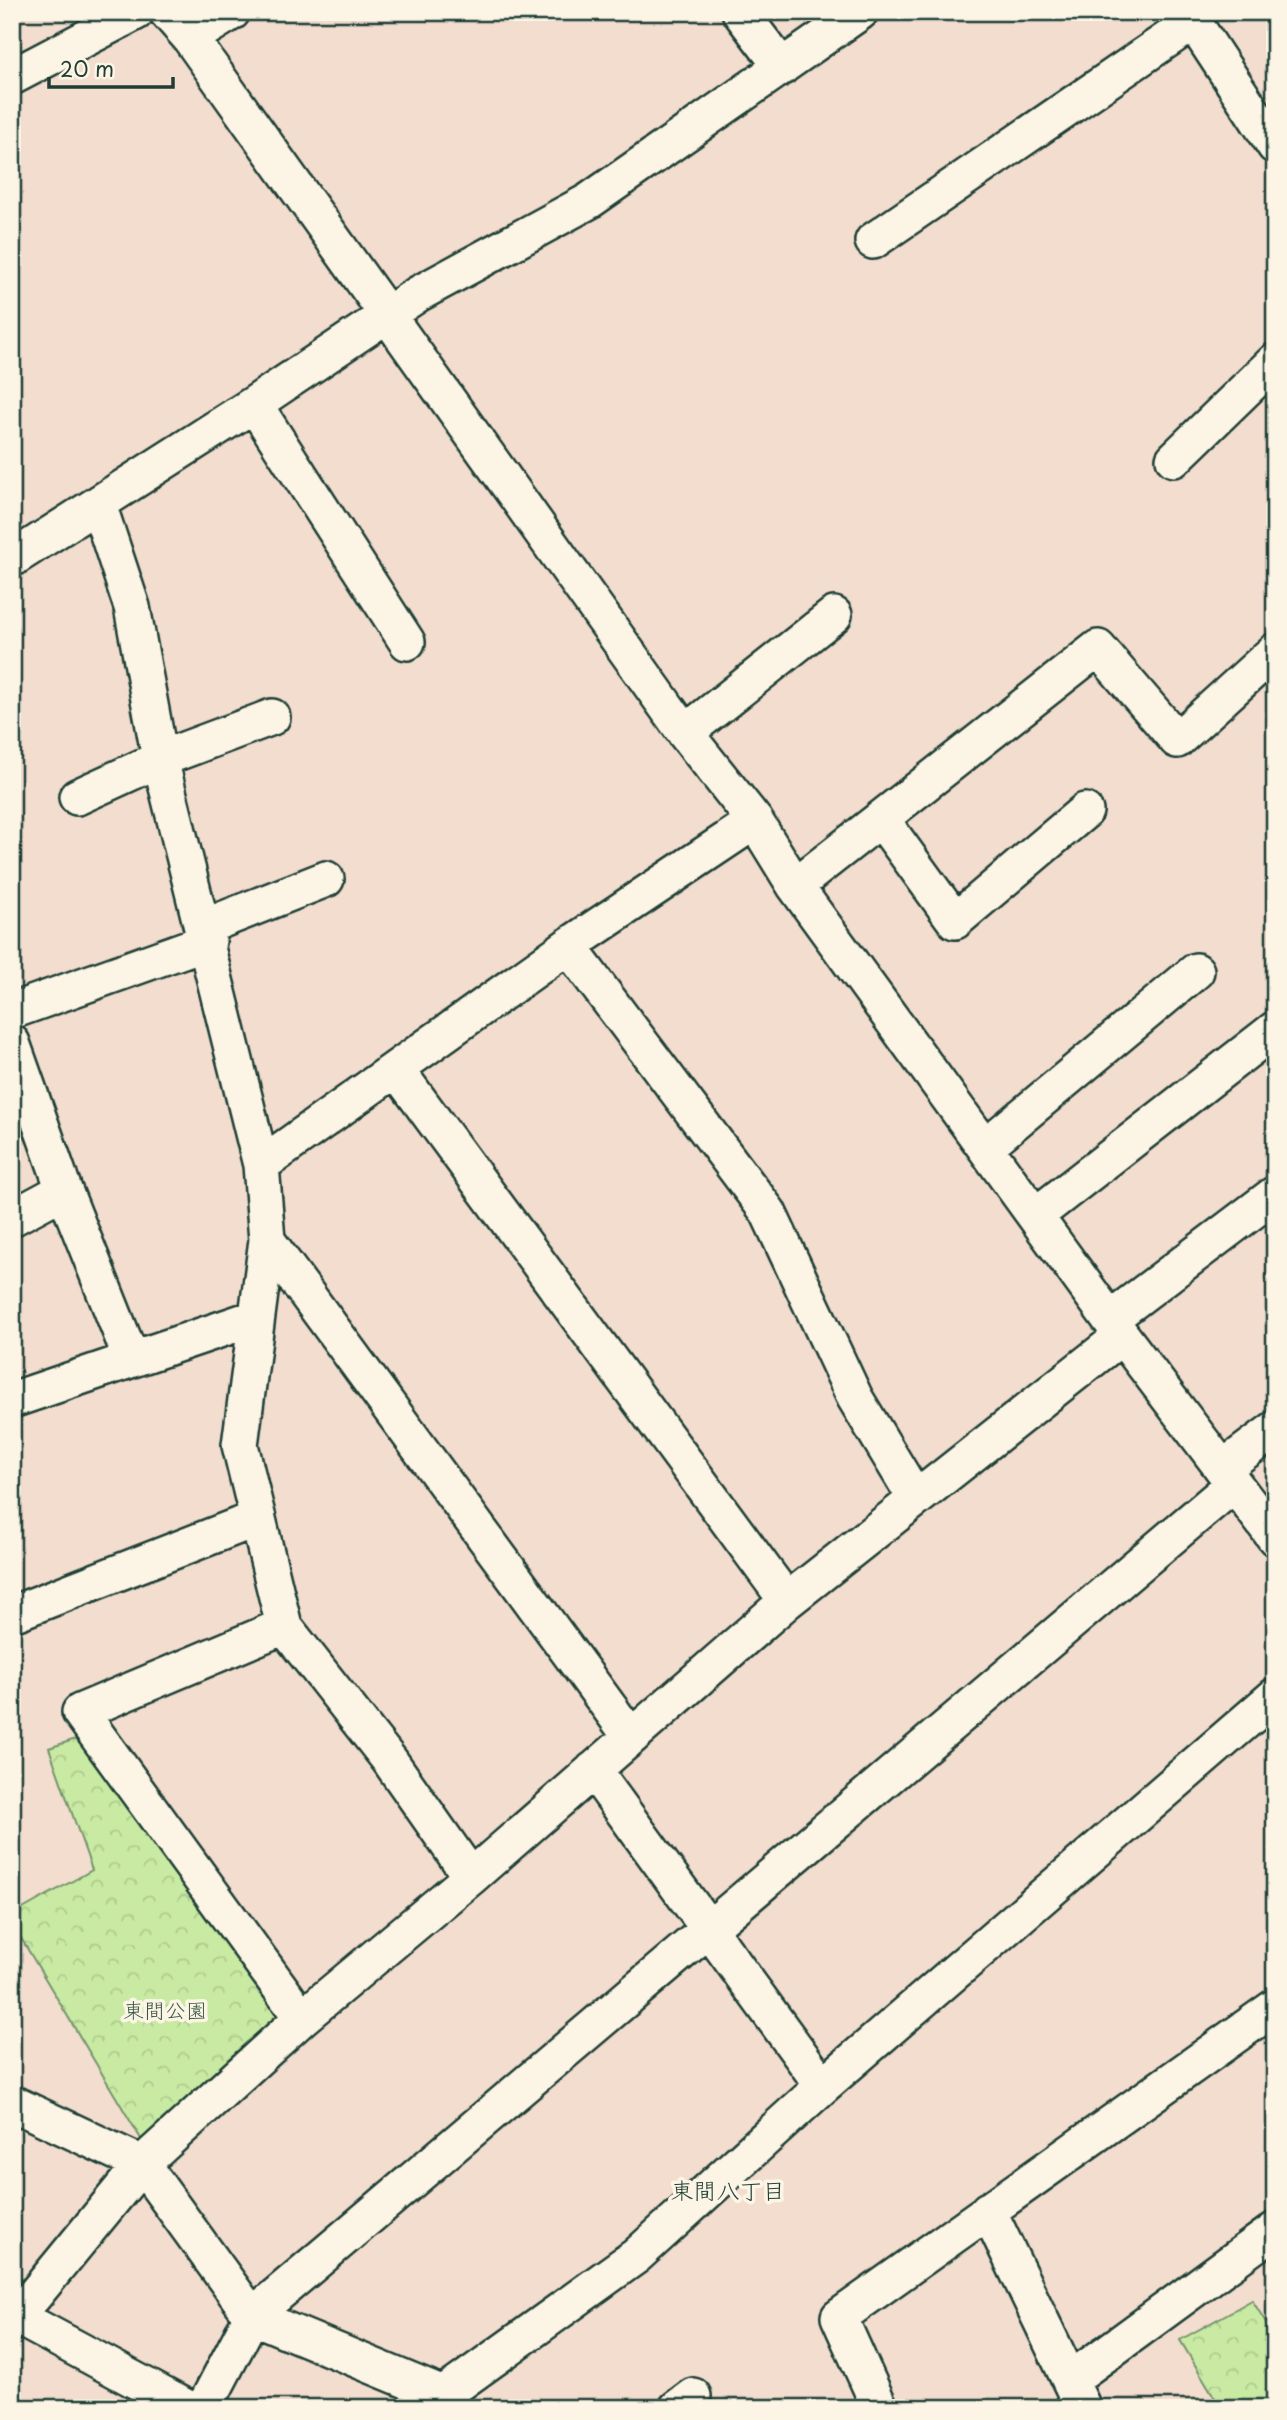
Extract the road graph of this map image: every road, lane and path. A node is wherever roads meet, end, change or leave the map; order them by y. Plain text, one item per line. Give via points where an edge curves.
1 (136, 12) edge
2 (167, 12) edge
3 (232, 12) edge
4 (740, 12) edge
5 (860, 12) edge
6 (1190, 17) edge
7 (190, 38) junction
8 (782, 66) junction
9 (12, 77) edge
10 (1275, 146) edge
11 (873, 241) dead end
12 (387, 315) junction
13 (1275, 361) edge
14 (254, 404) junction
15 (1174, 459) dead end
16 (98, 504) junction
17 (12, 559) edge
18 (834, 615) dead end
19 (407, 642) dead end
20 (1275, 652) edge
21 (272, 717) dead end
22 (685, 733) junction
23 (160, 759) junction
24 (77, 797) dead end
25 (1085, 811) dead end
26 (881, 819) junction
27 (755, 821) junction
28 (326, 879) dead end
29 (796, 886) junction
30 (206, 934) junction
31 (568, 946) junction
32 (1196, 971) dead end
33 (12, 1011) edge
34 (1275, 1029) edge
35 (12, 1043) edge
36 (396, 1069) junction
37 (985, 1147) junction
38 (261, 1165) junction
39 (64, 1190) junction
40 (1275, 1194) edge
41 (1035, 1216) junction
42 (12, 1218) edge
43 (267, 1240) junction
44 (254, 1318) junction
45 (1116, 1327) junction
46 (131, 1358) junction
47 (12, 1400) edge
48 (1275, 1429) edge
49 (1229, 1476) junction
50 (916, 1499) junction
51 (258, 1518) junction
52 (1275, 1538) edge
53 (787, 1601) junction
54 (12, 1614) edge
55 (284, 1626) junction
56 (1275, 1696) edge
57 (631, 1737) junction
58 (593, 1770) junction
59 (471, 1877) junction
60 (709, 1927) junction
61 (1275, 2007) edge
62 (302, 2018) junction
63 (823, 2085) junction
64 (12, 2103) edge
65 (142, 2164) junction
66 (988, 2210) junction
67 (1275, 2230) edge
68 (13, 2314) edge
69 (252, 2316) junction
70 (1077, 2394) edge
71 (187, 2408) edge
72 (204, 2408) edge
73 (880, 2408) edge

1 - 9 street
2 - 7 street
3 - 7 street
4 - 8 street
5 - 8 street
6 - 10 street
6 - 11 street
7 - 12 street
8 - 12 street via 589,201
12 - 14 street
12 - 22 street
13 - 15 street
14 - 16 street
14 - 19 street
16 - 17 street
16 - 23 street via 132,607
18 - 22 street
20 - 26 street via 1177,740 1098,649
21 - 23 street
22 - 27 street
23 - 24 street
23 - 30 street
25 - 26 street via 955,921
26 - 29 street
27 - 29 street
27 - 31 street
28 - 30 street
29 - 37 street
30 - 33 street
30 - 38 street
31 - 36 street
31 - 50 street via 768,1212 855,1398
32 - 37 street
34 - 41 street
35 - 39 street
36 - 38 street
36 - 53 street
37 - 41 street
38 - 43 street
39 - 42 street
39 - 46 street
40 - 45 street
41 - 45 street
43 - 44 street
43 - 57 street
44 - 46 street
44 - 51 street via 240,1445
45 - 49 street
45 - 50 street
46 - 47 street
48 - 49 street
49 - 52 street
49 - 60 street
50 - 53 street
51 - 54 street
51 - 55 street
53 - 57 street
55 - 59 street via 390,1761
55 - 62 street via 80,1712
56 - 63 street
57 - 58 street
58 - 59 street
58 - 60 street
59 - 62 street
60 - 63 street
60 - 69 street
61 - 66 street
62 - 65 street
63 - 69 street via 636,2256 443,2395
64 - 65 street
65 - 68 street via 33,2297
65 - 69 street
66 - 70 street
66 - 73 street via 839,2317
67 - 70 street
68 - 71 street
69 - 72 street

